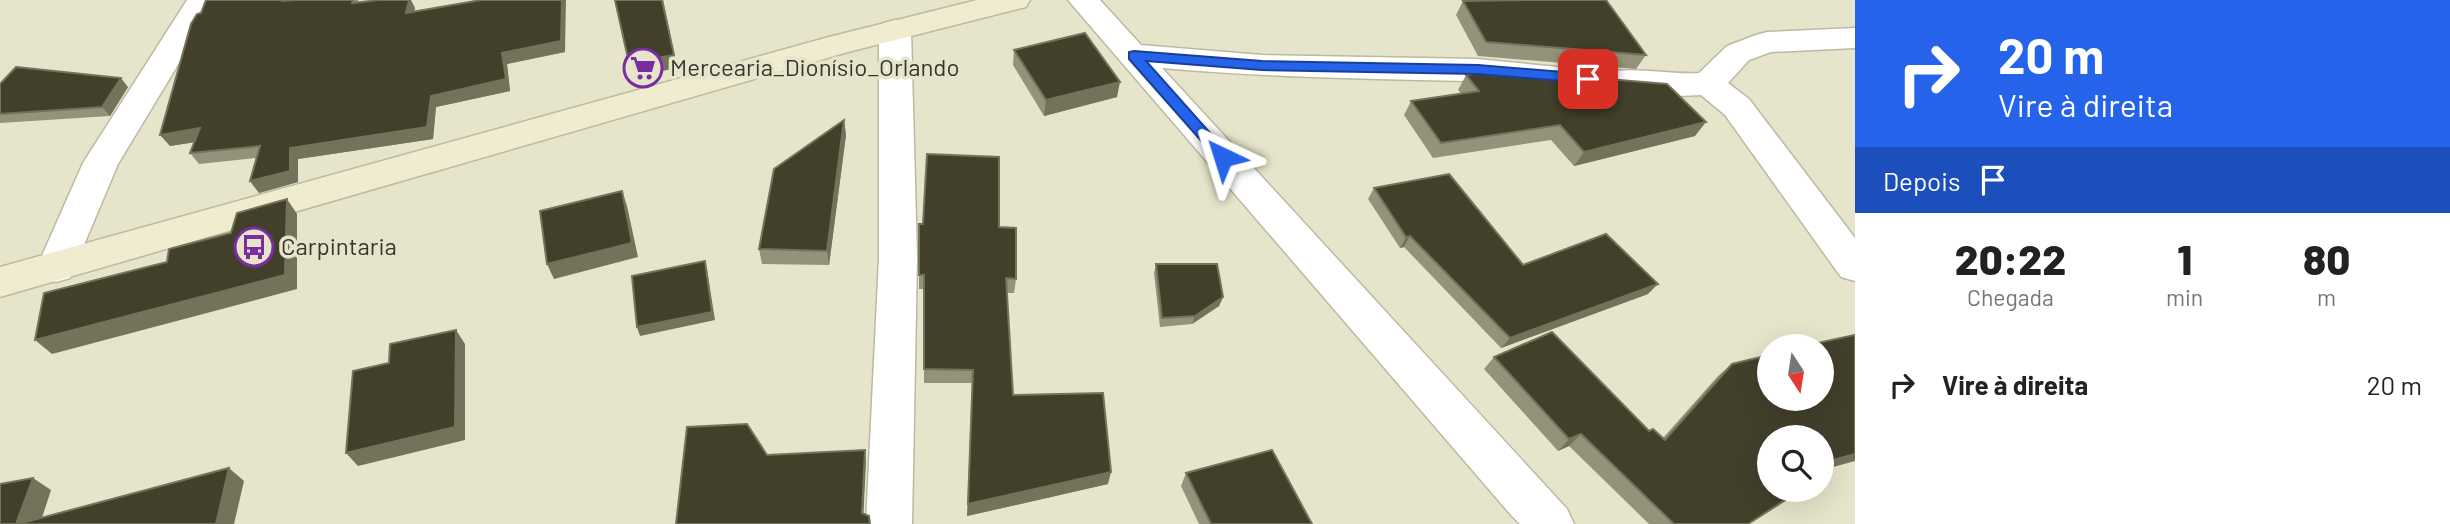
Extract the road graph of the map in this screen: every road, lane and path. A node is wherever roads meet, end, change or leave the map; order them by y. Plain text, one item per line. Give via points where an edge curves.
1 (202, 0) edge
2 (1011, 0) edge
3 (1083, 0) edge
4 (895, 30) junction
5 (1855, 38) edge
6 (1134, 55) junction
7 (1708, 83) junction
8 (1855, 266) edge
9 (56, 268) junction
10 (0, 282) edge
11 (889, 524) edge
12 (1552, 524) edge

1 - 9 street via 101,163
2 - 4 street
3 - 6 street
4 - 9 street
4 - 11 street via 898,258
5 - 7 street via 1767,42 1738,53
6 - 7 street via 1262,66 1478,70 1672,86
6 - 12 street
7 - 8 street via 1737,107
9 - 10 street

